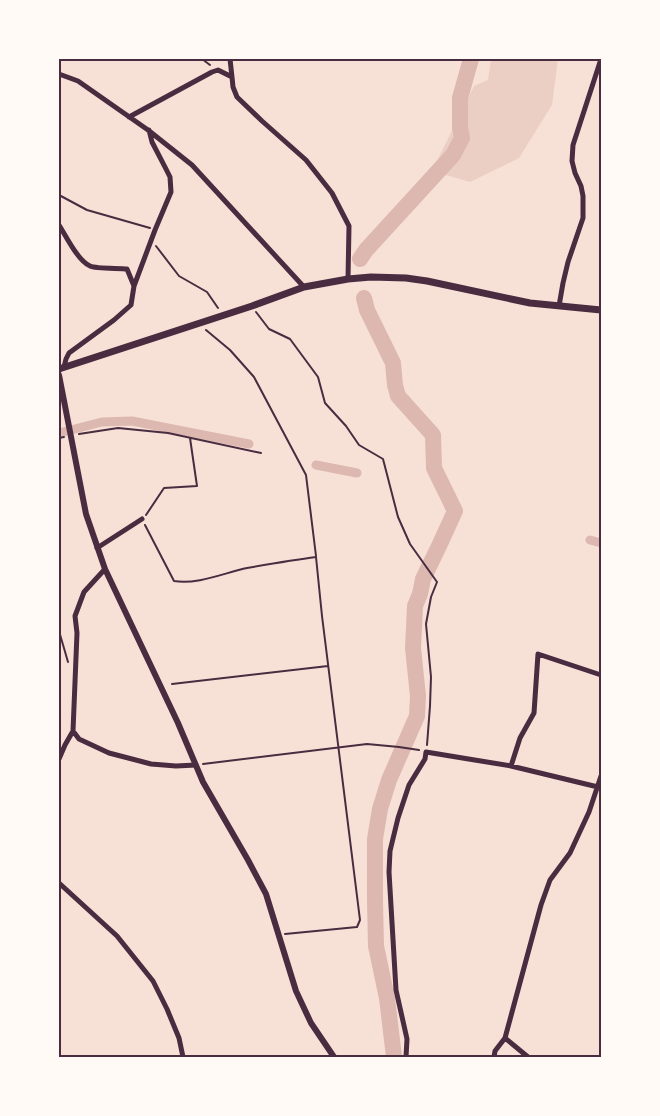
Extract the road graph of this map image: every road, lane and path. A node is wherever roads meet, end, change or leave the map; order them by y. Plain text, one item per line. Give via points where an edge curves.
1 (230, 59) edge
2 (601, 59) edge
3 (59, 74) edge
4 (232, 77) junction
5 (130, 116) junction
6 (148, 130) junction
7 (59, 195) edge
8 (59, 225) edge
9 (155, 230) junction
10 (152, 240) junction
11 (348, 279) junction
12 (134, 286) junction
13 (304, 287) junction
14 (252, 306) junction
15 (559, 306) junction
16 (601, 310) edge
17 (222, 316) junction
18 (199, 323) junction
19 (61, 368) edge
20 (59, 375) edge
21 (71, 436) junction
22 (190, 438) junction
23 (261, 453) dead end
24 (142, 519) junction
25 (97, 548) junction
26 (316, 557) junction
27 (105, 569) junction
28 (59, 631) edge
29 (328, 666) junction
30 (75, 674) junction
31 (601, 676) edge
32 (172, 684) dead end
33 (73, 731) junction
34 (339, 747) junction
35 (414, 749) dead end
36 (426, 752) junction
37 (59, 759) edge
38 (196, 765) junction
39 (511, 766) junction
40 (601, 776) edge
41 (598, 787) junction
42 (59, 883) edge
43 (278, 935) junction
44 (505, 1038) junction
45 (183, 1057) edge
46 (334, 1057) edge
47 (406, 1057) edge
48 (494, 1057) edge
49 (528, 1057) edge

1 - 4 street
2 - 15 street via 573,145 572,161 583,196 583,218 568,262
3 - 5 street via 78,81
4 - 5 street via 218,70 212,72
4 - 11 street via 237,97 306,160 332,193 349,226
5 - 6 street
6 - 9 street via 170,177 171,192
6 - 13 street via 192,165
7 - 9 path via 87,210
8 - 12 street via 84,262 91,267 126,269
9 - 10 street
10 - 12 street
10 - 17 path via 179,276 207,292
11 - 13 main road
11 - 15 main road via 406,278
12 - 19 street via 131,305 69,353
13 - 14 main road
14 - 17 main road
14 - 36 path via 268,329 290,339 318,377 325,403 359,445 383,459 398,517 410,544 438,582 426,624 431,677
15 - 16 main road
17 - 18 main road
18 - 19 main road
18 - 26 path via 254,377 306,475
20 - 21 street
21 - 22 path via 118,428
21 - 25 street via 86,514
22 - 23 path
22 - 24 path via 198,486 164,488
24 - 25 street
24 - 26 path via 174,581 192,581
25 - 27 street
26 - 29 path
27 - 30 street via 84,592 75,616
27 - 38 street
28 - 30 path
29 - 32 path
29 - 34 path
30 - 33 street
31 - 39 street via 538,654 534,713 520,738
33 - 37 street
33 - 38 street via 80,739 109,753 151,764
34 - 35 path via 367,744
34 - 38 path
34 - 43 path via 360,920 357,927
36 - 39 street
36 - 47 street via 409,785 390,851 396,990 407,1039
38 - 43 street via 266,894
39 - 41 street
40 - 41 street
41 - 44 street via 570,853 547,888
42 - 45 street via 117,936 153,981 180,1038
43 - 46 street via 296,991
44 - 48 street
44 - 49 street

